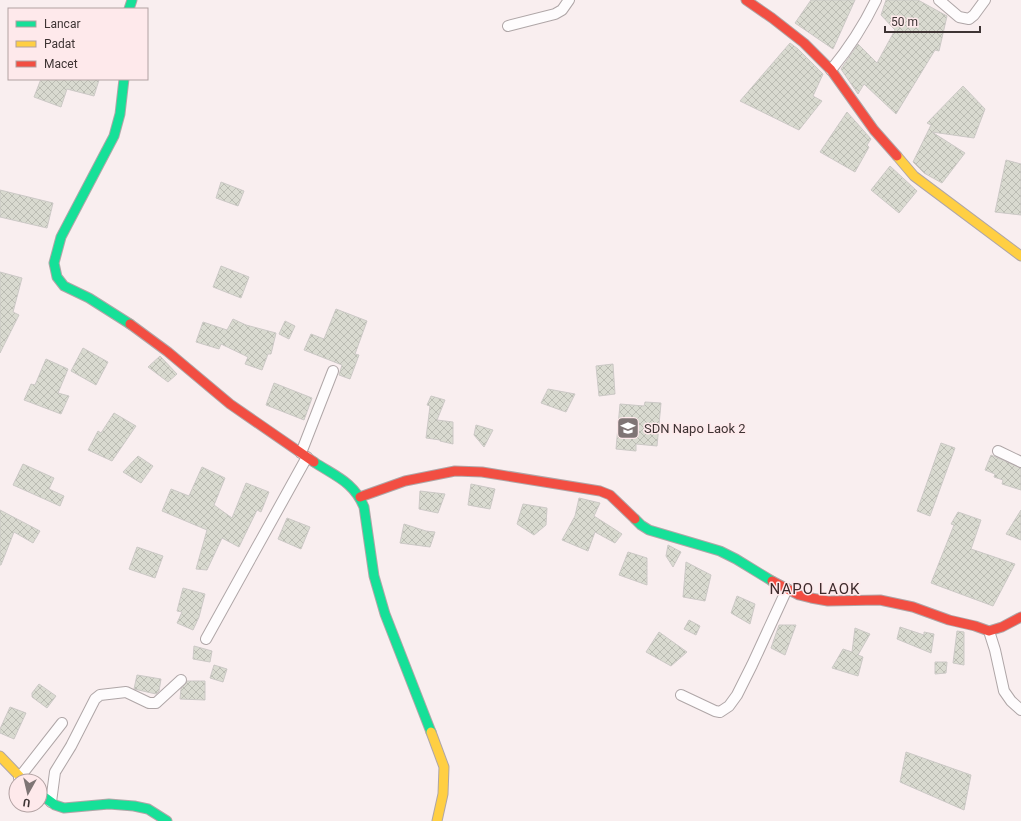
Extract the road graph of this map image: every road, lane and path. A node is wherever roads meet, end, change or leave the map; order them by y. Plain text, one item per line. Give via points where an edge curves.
1 (569, 0) edge
2 (746, 0) edge
3 (876, 0) edge
4 (939, 0) edge
5 (986, 0) edge
6 (508, 26) dead end
7 (831, 70) junction
8 (121, 81) edge
9 (1021, 256) edge
10 (333, 371) dead end
11 (998, 451) dead end
12 (304, 455) junction
13 (1021, 462) edge
14 (360, 497) junction
15 (788, 589) junction
16 (1021, 616) edge
17 (989, 631) junction
18 (206, 640) dead end
19 (181, 680) dead end
20 (682, 695) dead end
21 (1021, 710) edge
22 (62, 723) dead end
23 (0, 756) edge
24 (16, 773) edge
25 (25, 773) edge
26 (48, 800) edge
27 (51, 802) junction
28 (167, 821) edge
29 (437, 821) edge

1 - 6 street via 562,10 555,14
2 - 7 street via 798,39
3 - 7 street via 852,42
4 - 5 street via 959,17 969,19
7 - 9 street via 874,130 914,176
8 - 12 street via 122,108 119,122 61,238 54,263 57,277 64,286 89,298 136,328 230,404
10 - 12 street
11 - 13 street
12 - 14 street via 344,480
12 - 18 street
14 - 15 street via 405,481 455,471 482,472 600,491 610,495 649,530 720,551
14 - 29 street via 364,507 374,576 384,614 444,766 442,806
15 - 17 street via 799,595 828,601 880,600 896,603
15 - 20 street via 737,695 729,706 720,712
16 - 17 street
17 - 21 street via 1004,691
19 - 27 street via 156,703 149,703 126,692 100,695 95,699 55,772
22 - 25 street
23 - 24 street
26 - 27 street
27 - 28 street via 64,808 109,804 134,806 148,809

